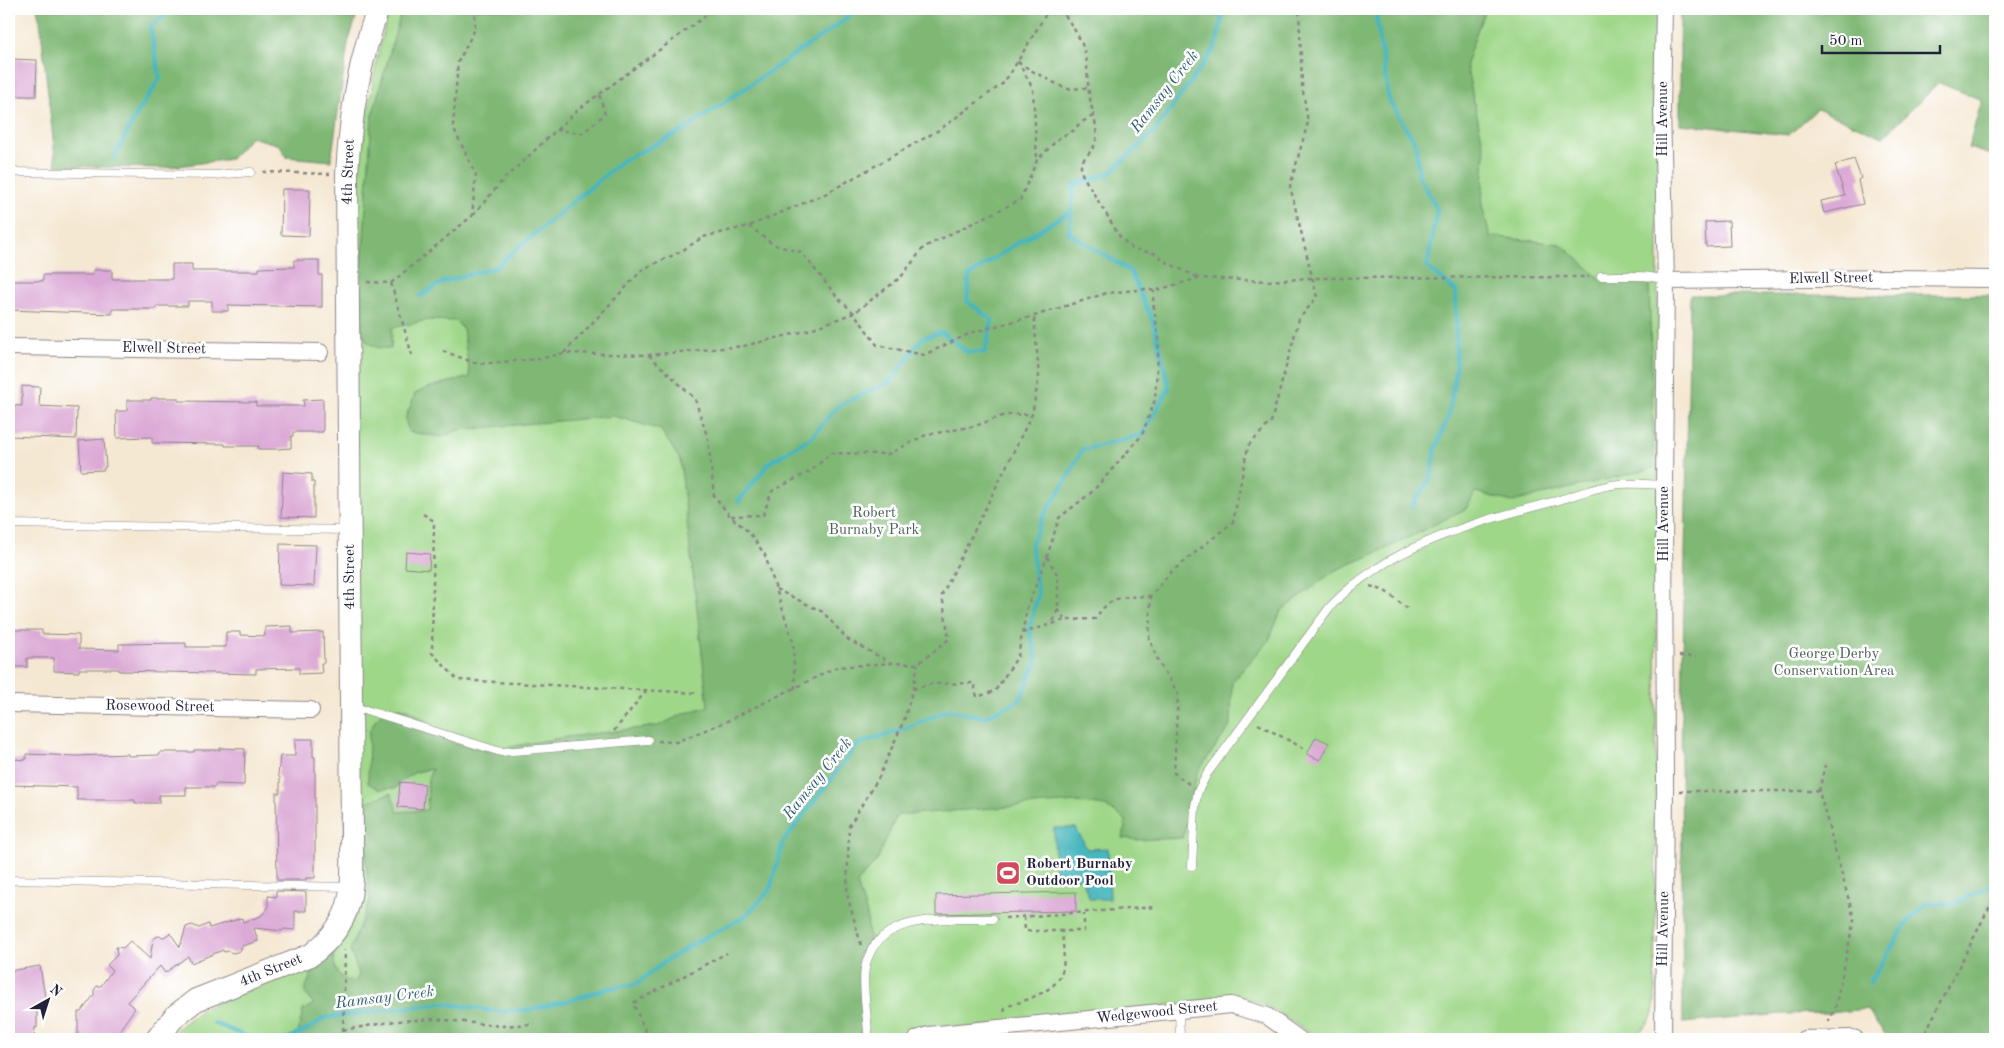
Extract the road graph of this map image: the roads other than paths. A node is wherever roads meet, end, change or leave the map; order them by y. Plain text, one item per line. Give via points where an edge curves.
1 (378, 9) edge
2 (1664, 9) edge
3 (9, 172) edge
4 (251, 172) road end
5 (1601, 276) road end
6 (1995, 279) edge
7 (1666, 281) junction
8 (9, 347) edge
9 (320, 352) dead end
10 (1664, 485) junction
11 (9, 524) edge
12 (350, 530) junction
13 (9, 704) edge
14 (312, 710) dead end
15 (350, 710) junction
16 (648, 740) road end
17 (1192, 866) dead end
18 (9, 880) edge
19 (352, 887) junction
20 (993, 919) road end
21 (1179, 1010) junction
22 (978, 1035) edge
23 (869, 1036) edge
24 (1854, 1038) edge
25 (157, 1039) edge
26 (917, 1039) edge
27 (1180, 1039) edge
28 (1299, 1039) edge
29 (1663, 1039) edge
30 (1804, 1039) edge
31 (1828, 1039) edge

1 - 12 street, 4th Street via 364,56 353,114 347,174
2 - 7 street, Hill Avenue via 1662,108
3 - 4 lane via 215,175
5 - 7 lane via 1660,278
6 - 7 street, Elwell Street
7 - 10 street, Hill Avenue
8 - 9 street, Elwell Street
10 - 17 lane via 1618,484 1501,515 1407,550 1357,581 1329,608 1207,774 1195,806
10 - 29 street, Hill Avenue
11 - 12 lane
12 - 15 street, 4th Street
13 - 14 street, Rosewood Street
15 - 16 lane via 366,710 502,752
15 - 19 street, 4th Street
18 - 19 lane
19 - 25 street, 4th Street via 344,918 319,949 301,960 196,1000 175,1016
20 - 23 lane via 919,921 890,932 878,942 864,973
21 - 22 street, Wedgewood Street via 1004,1028
21 - 27 lane
21 - 28 street, Wedgewood Street via 1231,1005 1268,1016
22 - 26 street, Wedgewood Street via 928,1035
24 - 31 street
30 - 31 street

